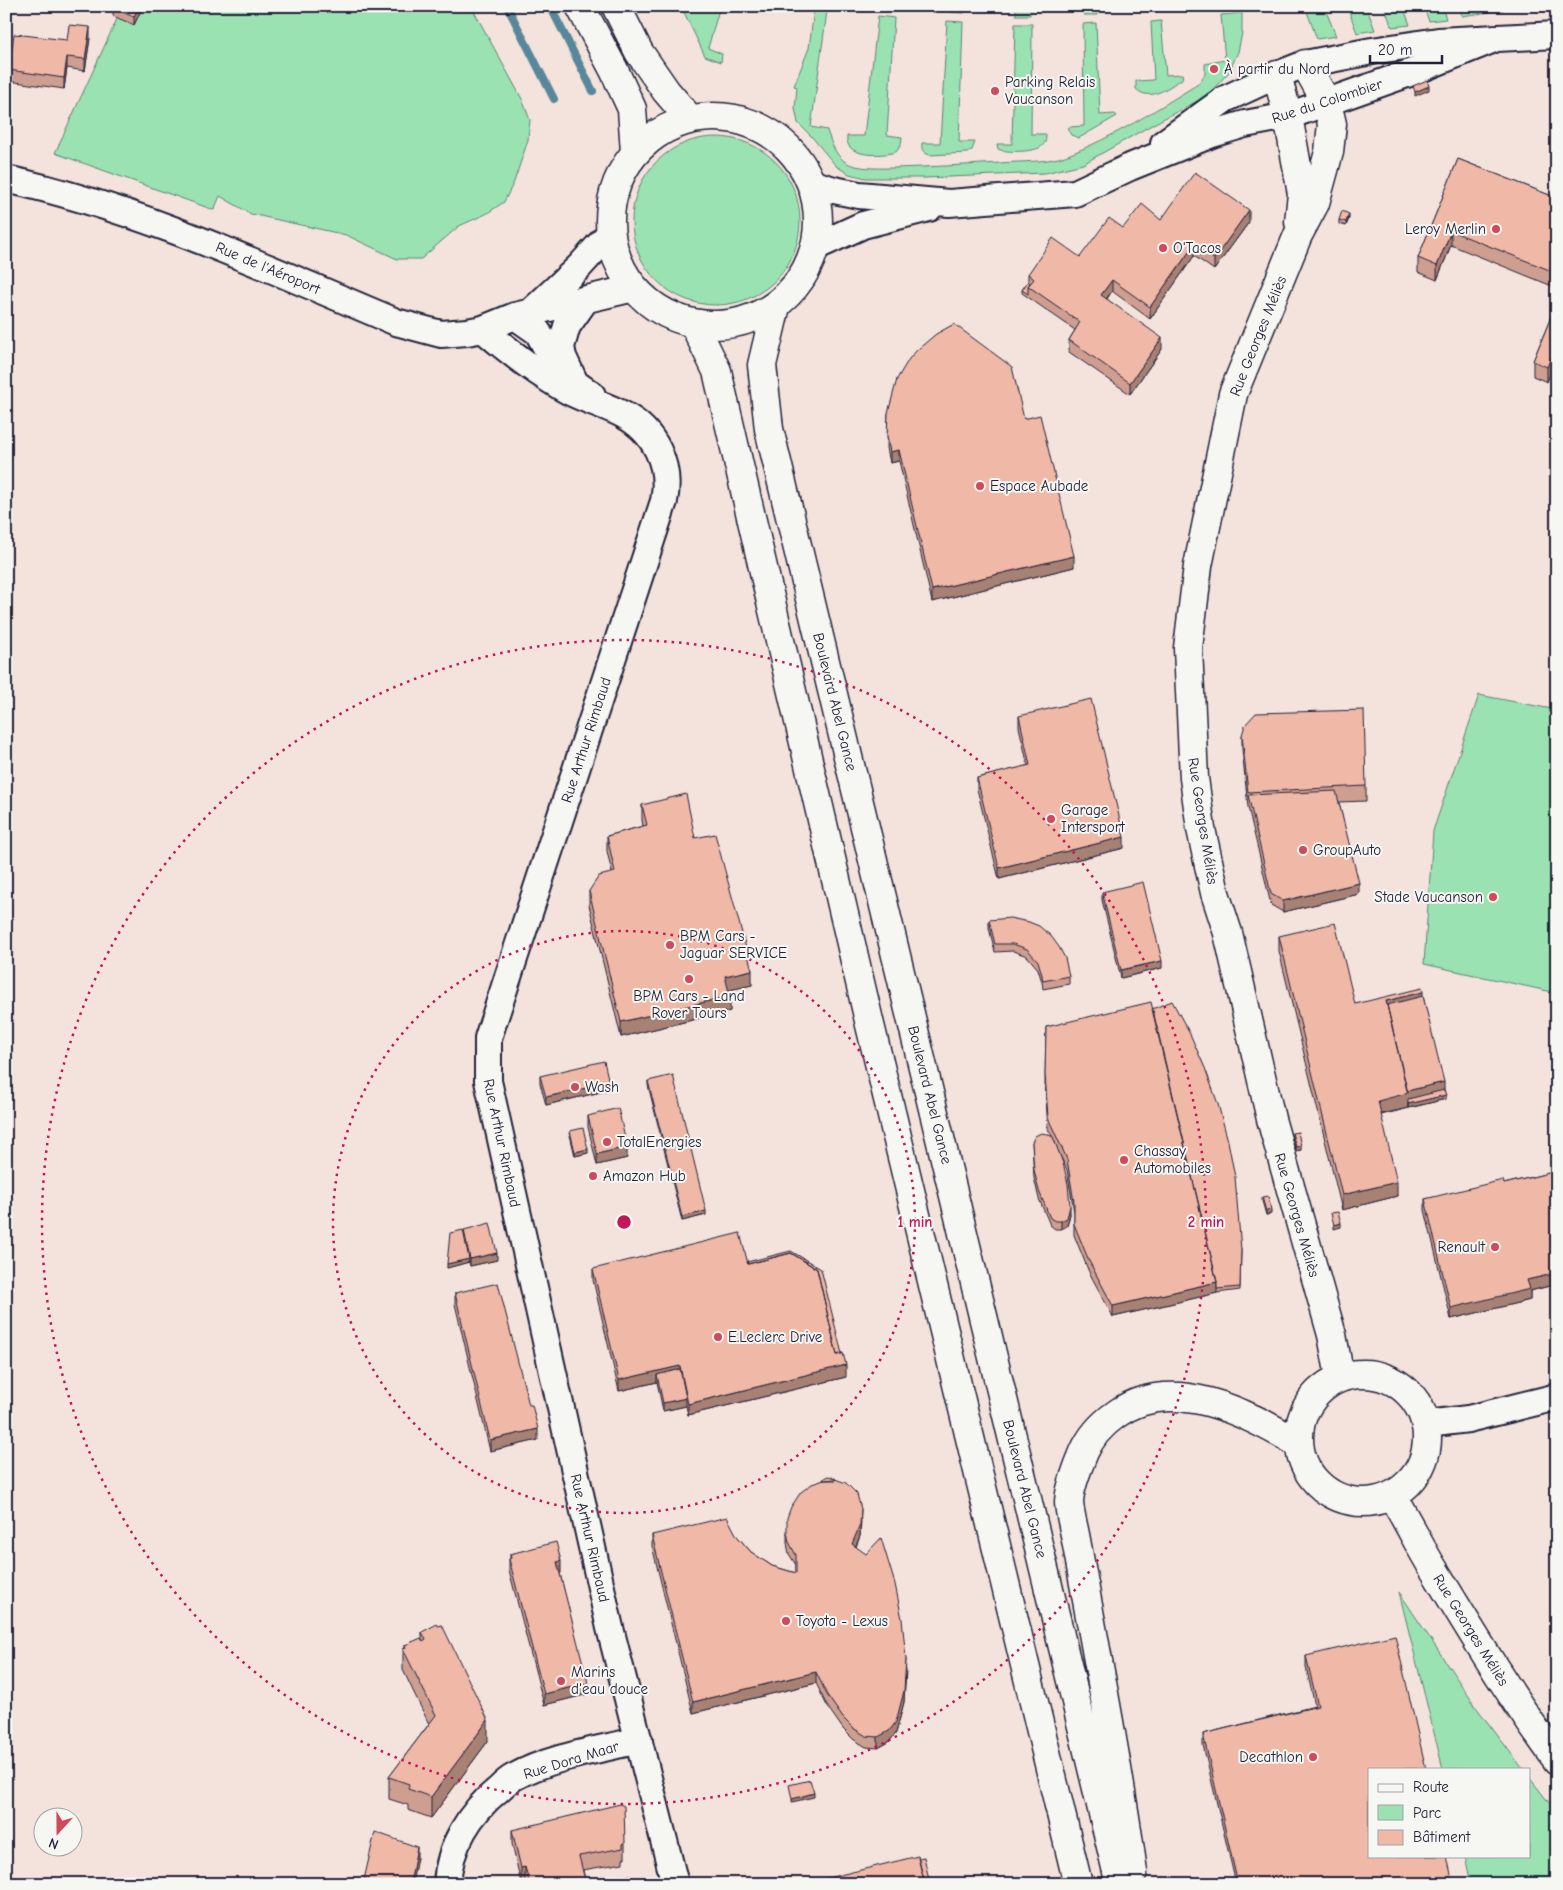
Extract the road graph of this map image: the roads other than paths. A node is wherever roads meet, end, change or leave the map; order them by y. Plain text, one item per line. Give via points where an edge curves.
1 (580, 6) edge
2 (616, 6) edge
3 (1557, 35) edge
4 (1494, 39) junction
5 (1305, 64) junction
6 (1277, 75) junction
7 (1327, 103) junction
8 (1288, 116) junction
9 (690, 119) junction
10 (636, 152) junction
11 (1130, 167) junction
12 (6, 179) edge
13 (811, 183) junction
14 (949, 203) junction
15 (610, 233) junction
16 (1298, 236) junction
17 (817, 246) junction
18 (634, 288) junction
19 (586, 299) junction
20 (776, 306) junction
21 (522, 315) junction
22 (694, 324) junction
23 (483, 329) junction
24 (575, 383) junction
25 (608, 408) junction
26 (1340, 1378) junction
27 (1557, 1397) edge
28 (1427, 1424) junction
29 (1298, 1443) junction
30 (1392, 1496) junction
31 (639, 1740) junction
32 (1557, 1760) edge
33 (447, 1884) edge
34 (675, 1884) edge
35 (1078, 1884) edge
36 (1120, 1884) edge
37 (1134, 1884) edge

1 - 10 main road via 632,109
2 - 9 main road via 640,52
3 - 4 street, Rue du Colombier
4 - 5 street, Rue du Colombier via 1438,41
4 - 7 street, Rue du Colombier
5 - 6 street, Rue du Colombier
5 - 7 main road, Rue Georges Méliès
6 - 8 main road, Rue Georges Méliès
6 - 11 street, Rue du Colombier via 1225,99
7 - 8 street, Rue du Colombier
7 - 16 main road, Rue Georges Méliès via 1332,124 1330,152 1315,203
8 - 11 street, Rue du Colombier via 1212,134
8 - 16 main road, Rue Georges Méliès via 1302,194
9 - 10 main road via 660,131
9 - 13 main road via 728,117 765,129 802,162
10 - 15 main road via 614,190
11 - 14 street, Rue du Colombier via 1075,193
12 - 23 street, Rue de l'Aéroport via 43,187 167,228 412,328 441,334
13 - 14 street, Rue du Colombier via 859,195
13 - 17 main road via 819,208
14 - 17 street, Rue du Colombier via 863,225
15 - 18 main road via 618,263
15 - 21 street, Rue de l'Aéroport via 579,267
16 - 26 main road, Rue Georges Méliès via 1233,394 1198,566 1188,648 1190,719 1194,778 1215,893 1228,933 1279,1150 1332,1336
17 - 20 main road via 802,279
18 - 19 street, Rue de l'Aéroport
18 - 22 main road via 661,312
19 - 21 street, Rue de l'Aéroport
19 - 24 street, Rue Arthur Rimbaud via 567,326 562,347 562,357
20 - 22 main road via 737,324
20 - 36 main road, Boulevard Abel Gance via 762,365 769,429
21 - 23 street, Rue de l'Aéroport
21 - 24 street, Rue Arthur Rimbaud via 538,332 556,366
22 - 35 main road via 717,371 872,1034
23 - 25 street, Rue Arthur Rimbaud via 507,350 565,390
24 - 25 street, Rue Arthur Rimbaud
25 - 31 street, Rue Arthur Rimbaud via 637,424 651,440 662,458 667,487 488,1038 488,1081 608,1618
26 - 28 main road via 1368,1373 1394,1381 1415,1399
26 - 29 main road via 1313,1398 1301,1420
27 - 28 street via 1468,1419
28 - 30 main road via 1428,1446 1422,1466 1409,1484
29 - 30 main road via 1304,1463 1315,1481 1337,1498 1365,1503
29 - 37 main road via 1261,1422 1226,1408 1194,1398 1166,1397 1144,1400 1124,1409 1098,1428 1088,1441 1078,1466 1069,1502 1125,1813
30 - 32 main road, Rue Georges Méliès via 1530,1724
31 - 33 street, Rue Dora Maar via 548,1763 512,1777 485,1800 467,1824 453,1852
31 - 34 street, Rue Arthur Rimbaud

